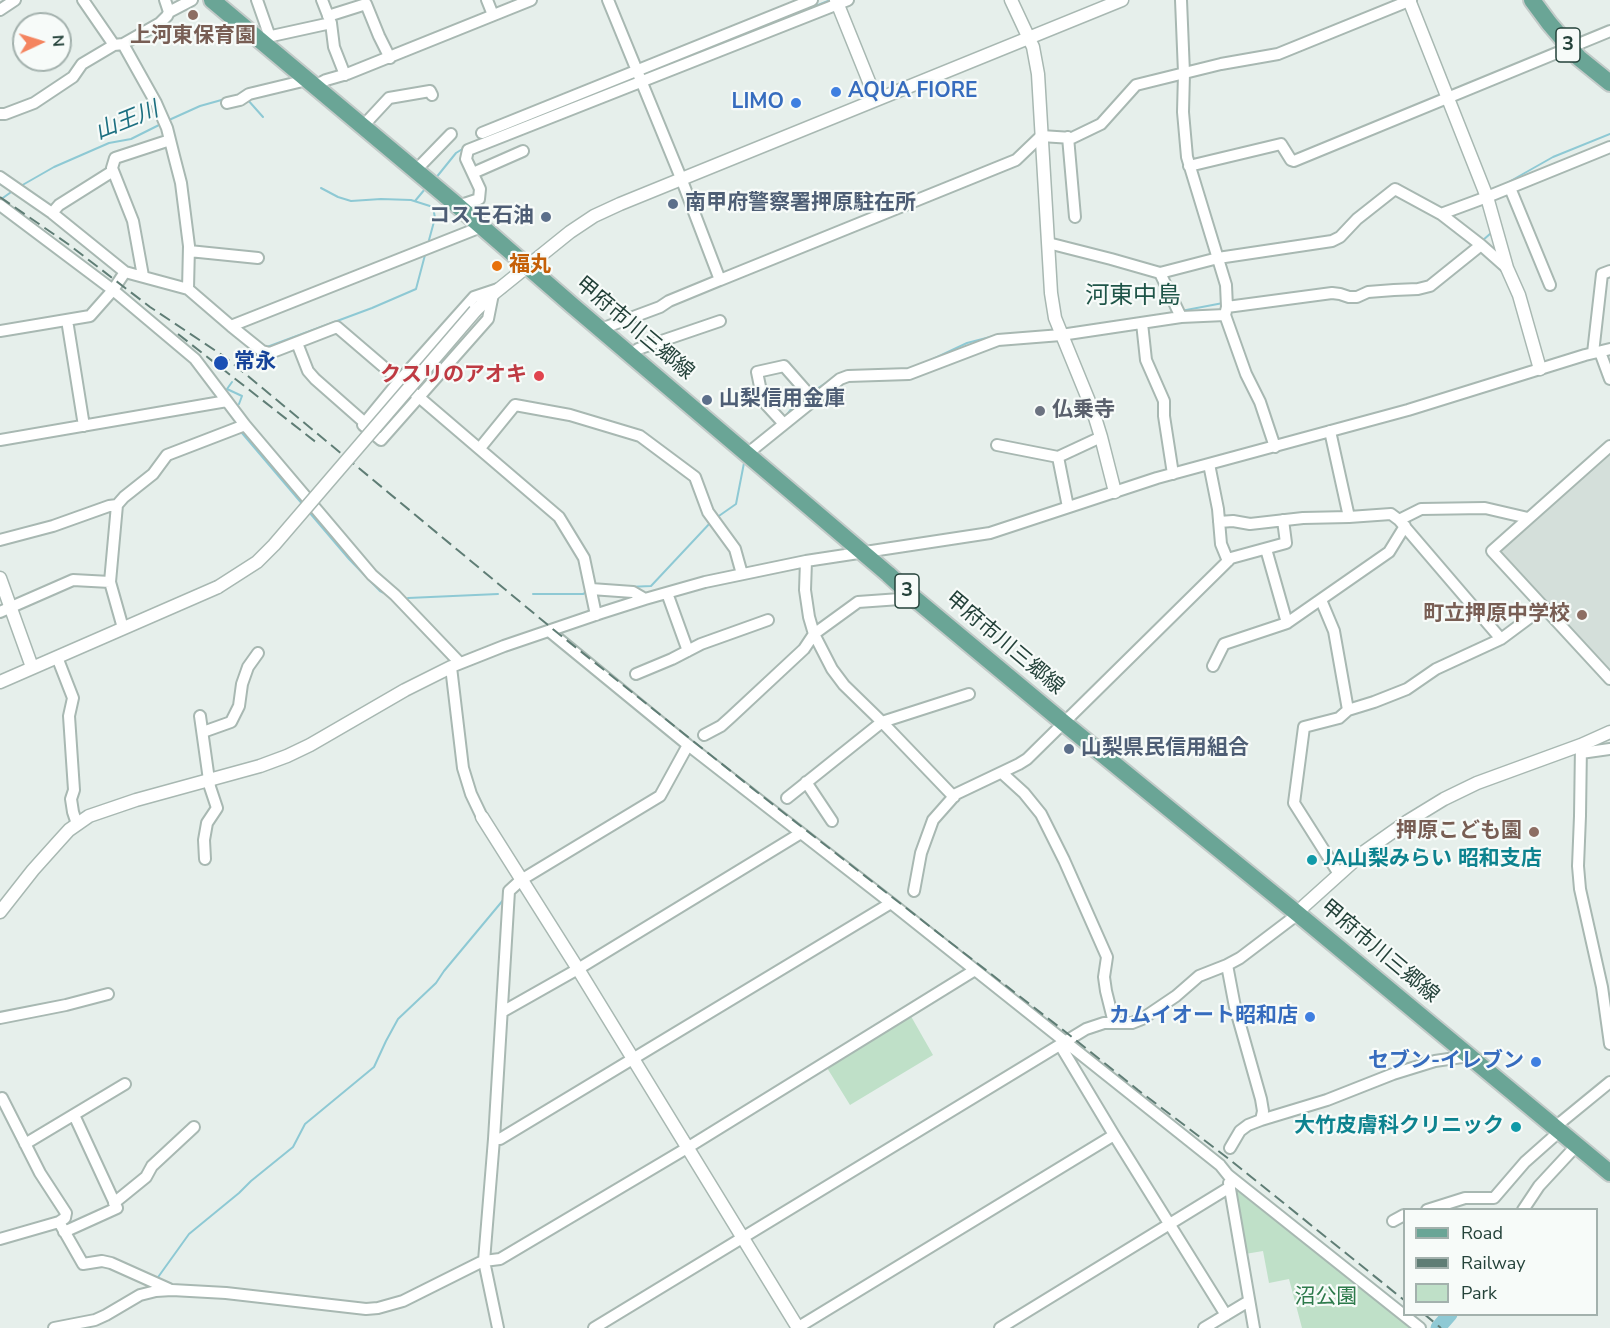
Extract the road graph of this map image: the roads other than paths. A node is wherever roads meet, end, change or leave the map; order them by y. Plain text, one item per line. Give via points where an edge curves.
1 (15, 0) edge
2 (83, 0) edge
3 (165, 0) edge
4 (192, 0) edge
5 (212, 0) edge
6 (257, 0) edge
7 (322, 0) edge
8 (487, 0) edge
9 (531, 0) edge
10 (608, 0) edge
11 (812, 0) edge
12 (1011, 0) edge
13 (1122, 0) edge
14 (1181, 0) edge
15 (1410, 0) edge
16 (1532, 0) edge
17 (840, 1) edge
18 (0, 10) edge
19 (169, 12) junction
20 (494, 15) junction
21 (330, 19) junction
22 (1610, 31) edge
23 (1029, 37) junction
24 (264, 38) junction
25 (119, 45) junction
26 (1570, 47) junction
27 (390, 58) junction
28 (1184, 73) junction
29 (345, 75) junction
30 (639, 76) junction
31 (311, 83) junction
32 (1610, 83) edge
33 (432, 95) dead end
34 (1448, 97) junction
35 (876, 99) junction
36 (227, 103) dead end
37 (0, 114) edge
38 (363, 126) junction
39 (451, 134) dead end
40 (482, 134) dead end
41 (1041, 136) junction
42 (1068, 137) junction
43 (170, 140) junction
44 (1610, 147) edge
45 (523, 151) dead end
46 (1189, 166) junction
47 (113, 171) junction
48 (415, 171) junction
49 (473, 173) junction
50 (0, 177) edge
51 (681, 178) junction
52 (1510, 188) junction
53 (1487, 197) junction
54 (0, 206) edge
55 (458, 206) junction
56 (52, 213) junction
57 (1441, 214) junction
58 (1075, 217) dead end
59 (481, 227) junction
60 (1048, 243) junction
61 (1482, 245) junction
62 (189, 251) junction
63 (258, 258) dead end
64 (1218, 258) junction
65 (527, 266) junction
66 (1507, 268) junction
67 (1610, 271) edge
68 (125, 272) junction
69 (1160, 273) junction
70 (143, 276) junction
71 (720, 280) junction
72 (1550, 285) dead end
73 (188, 289) junction
74 (113, 290) junction
75 (497, 291) junction
76 (1226, 311) junction
77 (1181, 317) junction
78 (67, 320) junction
79 (720, 321) dead end
80 (1142, 323) junction
81 (231, 326) junction
82 (601, 329) junction
83 (0, 331) edge
84 (1061, 335) junction
85 (297, 343) junction
86 (1601, 351) edge
87 (631, 355) junction
88 (1540, 369) junction
89 (1610, 379) edge
90 (400, 380) junction
91 (420, 396) junction
92 (814, 400) junction
93 (227, 401) junction
94 (365, 423) junction
95 (784, 424) junction
96 (245, 425) junction
97 (84, 426) junction
98 (1330, 431) junction
99 (1101, 437) junction
100 (0, 440) edge
101 (998, 445) dead end
102 (1610, 446) edge
103 (1275, 447) junction
104 (480, 448) junction
105 (747, 454) junction
106 (1058, 457) junction
107 (1209, 464) junction
108 (1173, 474) junction
109 (1115, 492) junction
110 (117, 505) junction
111 (1068, 507) junction
112 (1349, 517) junction
113 (1528, 518) junction
114 (1283, 520) junction
115 (1220, 522) junction
116 (1402, 523) junction
117 (0, 540) edge
118 (1266, 549) junction
119 (861, 552) junction
120 (806, 561) junction
121 (1228, 561) junction
122 (742, 574) junction
123 (0, 578) edge
124 (110, 582) junction
125 (591, 590) junction
126 (667, 593) junction
127 (914, 598) junction
128 (645, 599) junction
129 (1321, 600) junction
130 (1544, 607) junction
131 (5, 610) edge
132 (596, 615) junction
133 (768, 620) dead end
134 (1287, 623) junction
135 (123, 628) junction
136 (549, 631) junction
137 (814, 634) junction
138 (1501, 639) junction
139 (688, 651) junction
140 (258, 653) dead end
141 (57, 657) junction
142 (455, 665) junction
143 (1213, 666) dead end
144 (32, 667) junction
145 (636, 674) dead end
146 (1610, 679) edge
147 (0, 682) edge
148 (969, 694) dead end
149 (1348, 710) junction
150 (200, 716) dead end
151 (882, 722) junction
152 (1064, 723) junction
153 (202, 732) junction
154 (1610, 732) edge
155 (705, 735) dead end
156 (688, 745) junction
157 (1581, 749) junction
158 (1610, 749) edge
159 (1002, 772) junction
160 (209, 780) junction
161 (806, 782) junction
162 (954, 797) junction
163 (787, 798) dead end
164 (482, 817) joint
165 (832, 821) dead end
166 (77, 824) junction
167 (801, 833) junction
168 (205, 859) dead end
169 (1339, 874) junction
170 (521, 880) junction
171 (914, 891) dead end
172 (891, 903) junction
173 (0, 912) edge
174 (1298, 914) junction
175 (1227, 965) junction
176 (578, 969) junction
177 (975, 970) junction
178 (108, 994) dead end
179 (502, 1012) junction
180 (0, 1016) edge
181 (1114, 1023) junction
182 (1063, 1044) junction
183 (1610, 1044) edge
184 (1469, 1056) junction
185 (633, 1059) junction
186 (1610, 1082) edge
187 (125, 1084) dead end
188 (0, 1099) edge
189 (74, 1115) junction
190 (1261, 1120) junction
191 (194, 1127) dead end
192 (1557, 1129) junction
193 (1114, 1135) junction
194 (494, 1139) junction
195 (25, 1144) junction
196 (1577, 1145) junction
197 (687, 1148) junction
198 (1230, 1148) dead end
199 (1228, 1172) junction
200 (1610, 1173) edge
201 (1230, 1187) junction
202 (114, 1203) junction
203 (1494, 1204) edge
204 (1430, 1208) edge
205 (1524, 1208) edge
206 (1403, 1216) edge
207 (1393, 1221) dead end
208 (1169, 1224) junction
209 (61, 1227) junction
210 (743, 1238) junction
211 (0, 1239) edge
212 (484, 1261) junction
213 (172, 1290) junction
214 (1249, 1300) junction
215 (1403, 1314) edge
216 (1226, 1315) junction
217 (1405, 1316) edge
218 (54, 1328) edge
219 (498, 1328) edge
220 (594, 1328) edge
221 (798, 1328) edge
222 (1000, 1328) edge
223 (1204, 1328) edge
224 (1254, 1328) edge
225 (1420, 1328) edge

1 - 18 street
2 - 25 street
3 - 19 street
4 - 19 street
5 - 24 main road, 甲府市川三郷線 / 3
6 - 24 street
7 - 21 street
8 - 20 street
9 - 20 street
10 - 30 street
11 - 30 street
12 - 23 street
13 - 23 street
14 - 28 street
15 - 28 street via 1278,54
15 - 34 street
16 - 26 main road, 3
17 - 30 street
17 - 35 street
19 - 25 street via 160,23
20 - 27 street
21 - 24 street
21 - 27 street via 366,4
21 - 29 street via 334,47
22 - 26 street
23 - 35 street
23 - 41 street via 1038,74
24 - 31 main road, 甲府市川三郷線 / 3
25 - 37 street via 82,63 73,77 34,103
25 - 43 street via 156,103
26 - 32 main road, 3
26 - 34 street
27 - 29 street
28 - 42 street via 1136,85 1101,124
28 - 46 street via 1183,112
29 - 31 street
30 - 40 street
30 - 49 street via 468,150 466,159
30 - 51 street
31 - 36 street
31 - 38 main road, 甲府市川三郷線 / 3
33 - 38 street via 430,91 389,98
34 - 46 street via 1294,161 1281,144
34 - 53 street
35 - 51 street
38 - 48 main road, 甲府市川三郷線 / 3
39 - 48 street
41 - 42 street
41 - 60 street
41 - 71 street via 1016,160
42 - 58 street
43 - 47 street via 115,158
43 - 62 street via 181,183
44 - 52 street
45 - 49 street
46 - 64 street
47 - 56 street
47 - 70 street via 133,221
48 - 55 main road, 甲府市川三郷線 / 3
49 - 55 street via 480,189 479,199
50 - 56 street
51 - 65 street via 594,216
51 - 71 street
52 - 53 street
52 - 72 street
53 - 57 street
53 - 66 street
54 - 74 street
55 - 59 main road, 甲府市川三郷線 / 3
56 - 68 street
57 - 61 street
57 - 64 street via 1395,189 1332,241
59 - 65 main road, 甲府市川三郷線 / 3
59 - 81 street
60 - 69 street
60 - 84 street via 1051,293
61 - 66 street
61 - 76 street via 1430,286 1368,292 1357,297 1332,293
62 - 63 street
62 - 73 street
64 - 69 street
64 - 76 street via 1226,285
65 - 75 street
65 - 82 main road, 甲府市川三郷線 / 3
66 - 88 street via 1519,295
67 - 86 street via 1602,274
68 - 70 street
68 - 74 street
69 - 77 street
70 - 73 street
71 - 82 street
73 - 81 street
74 - 78 street via 90,316
74 - 93 street via 195,359
75 - 90 street via 474,297
75 - 91 street via 488,319
75 - 135 street, bridge via 475,311 257,562 218,587
76 - 77 street
76 - 103 street
77 - 80 street
78 - 83 street
78 - 97 street
79 - 87 street via 638,349
80 - 84 street
80 - 108 street via 1146,360 1164,401
81 - 85 street via 262,351 270,353
82 - 87 main road, 甲府市川三郷線 / 3
84 - 92 street via 998,340 909,374 848,376
84 - 99 street
85 - 90 street via 337,327
85 - 94 street via 308,371
86 - 88 street
86 - 89 street
87 - 105 main road, 甲府市川三郷線 / 3
88 - 98 street
90 - 91 street
90 - 94 street
91 - 94 street via 381,440
91 - 104 street
92 - 95 street
92 - 95 street via 784,366 757,372 763,401
93 - 96 street
93 - 97 street
95 - 105 street
96 - 110 street via 167,455 153,474
96 - 142 street via 372,575 395,595
97 - 100 street
98 - 103 street
98 - 112 street
99 - 106 street
99 - 109 street
101 - 106 street
102 - 113 street
103 - 107 street
104 - 122 street via 515,405 570,415 640,436 695,477 708,512 735,549
104 - 125 street via 559,517 584,558
105 - 119 main road, 甲府市川三郷線 / 3
106 - 111 street
107 - 108 street
107 - 115 street
108 - 109 street
109 - 111 street
110 - 117 street
110 - 124 street
111 - 119 street via 990,533
112 - 114 street
112 - 116 street via 1391,514
113 - 116 street via 1485,508 1421,509
113 - 130 street via 1491,550
114 - 115 street
114 - 118 street via 1286,543
115 - 121 street via 1221,544
116 - 129 street via 1389,552
116 - 138 street
118 - 121 street
118 - 134 street
119 - 120 street
119 - 127 main road, 甲府市川三郷線 / 3
120 - 122 street
120 - 137 street via 805,590
121 - 152 street
122 - 126 street
123 - 131 street
124 - 131 street via 74,580
124 - 135 street
125 - 128 street via 633,592
125 - 132 street
126 - 128 street
126 - 139 street
127 - 137 street via 858,602
127 - 152 main road, 甲府市川三郷線 / 3
128 - 132 street
129 - 134 street
129 - 149 street via 1334,631
130 - 138 street
130 - 146 street
131 - 144 street
132 - 136 street
133 - 139 street
134 - 143 street via 1224,644
135 - 141 street
136 - 142 street
136 - 156 street
137 - 151 street via 844,685
137 - 155 street via 804,649 731,717
138 - 149 street via 1436,669 1407,689
139 - 145 street
140 - 153 street via 248,667 231,722
141 - 144 street
141 - 166 street via 73,698 69,716 74,790 71,799
142 - 160 street via 287,756
142 - 164 street via 463,768
144 - 147 street
148 - 151 street
149 - 169 street via 1339,718 1304,727 1294,803
150 - 153 street
151 - 161 street
151 - 162 street
152 - 159 street via 1027,759
152 - 174 main road, 甲府市川三郷線 / 3
153 - 160 street
154 - 157 street
156 - 167 street
156 - 170 street via 660,796
157 - 158 street
157 - 169 street via 1477,783 1444,799 1364,852
157 - 183 street via 1580,889
159 - 162 street
159 - 181 street via 1041,814 1064,860 1107,957 1104,977
160 - 166 street via 108,809
160 - 168 street via 217,807 207,823
161 - 163 street
161 - 165 street
162 - 171 street via 933,819
164 - 170 street
166 - 173 street
167 - 172 street
167 - 176 street
169 - 174 street
170 - 176 street
170 - 179 street via 509,891
172 - 177 street
172 - 185 street
174 - 175 street
174 - 184 main road, 甲府市川三郷線 / 3
175 - 181 street via 1199,976 1142,1018 1132,1023
175 - 190 street via 1261,1099
176 - 179 street
176 - 185 street
177 - 182 street
177 - 197 street
178 - 180 street
179 - 194 street
181 - 182 street via 1086,1029
182 - 193 street
182 - 199 street
182 - 210 street
184 - 190 street via 1435,1061
184 - 192 main road, 甲府市川三郷線 / 3
185 - 194 street
185 - 197 street
186 - 192 street
187 - 189 street
188 - 195 street
189 - 195 street
189 - 202 street
190 - 198 street via 1240,1131
191 - 202 street via 152,1166 146,1177
192 - 196 main road, 甲府市川三郷線 / 3
192 - 203 street via 1524,1162
193 - 208 street
193 - 221 street
194 - 212 street
195 - 209 street via 66,1213
196 - 200 main road, 甲府市川三郷線 / 3
196 - 205 street
197 - 210 street
197 - 212 street via 500,1259
199 - 201 street
199 - 215 street
201 - 208 street
201 - 214 street
202 - 209 street via 117,1208
203 - 204 street via 1465,1198
206 - 207 street
208 - 216 street
208 - 222 street
209 - 211 street
209 - 213 street via 83,1264 111,1263
210 - 220 street
210 - 221 street
212 - 213 street via 403,1301 378,1308
212 - 219 street
213 - 218 street via 140,1295 106,1316
214 - 216 street
214 - 224 street
216 - 223 street
217 - 225 street

